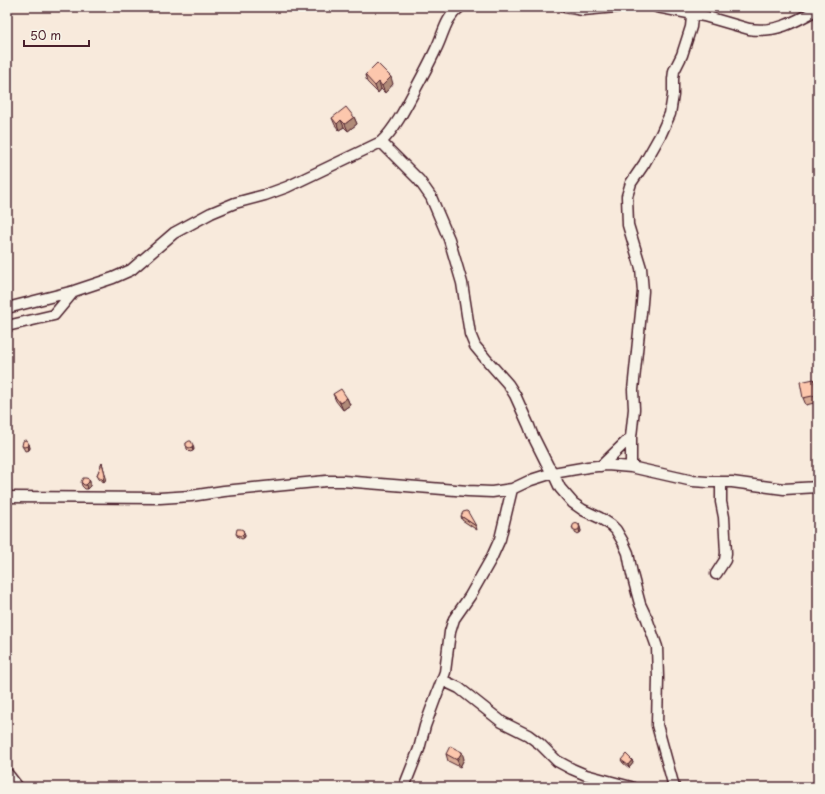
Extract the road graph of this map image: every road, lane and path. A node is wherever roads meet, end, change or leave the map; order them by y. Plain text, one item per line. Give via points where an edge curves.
1 (460, 7) edge
2 (565, 7) edge
3 (616, 7) edge
4 (658, 7) edge
5 (693, 10) edge
6 (818, 10) edge
7 (381, 142) junction
8 (74, 291) junction
9 (7, 308) edge
10 (7, 326) edge
11 (631, 437) junction
12 (601, 466) junction
13 (631, 467) junction
14 (553, 473) junction
15 (721, 482) junction
16 (818, 487) edge
17 (512, 489) junction
18 (7, 497) edge
19 (716, 574) dead end
20 (442, 680) junction
21 (7, 773) edge
22 (18, 787) edge
23 (404, 787) edge
24 (630, 787) edge
25 (674, 787) edge

1 - 7 street via 448,20 443,35 399,119
2 - 3 street via 583,10
4 - 5 street
5 - 6 street via 704,16 756,30 781,27
5 - 11 street via 691,27 674,71 670,114 661,134 631,183 627,196 628,225 639,261 643,291
7 - 8 street via 287,187 211,213 174,233 131,270
7 - 14 street via 419,180 432,197 449,239 462,283 470,334 475,346 512,389
8 - 9 street
8 - 10 street via 54,315
11 - 12 street
11 - 13 street
12 - 13 street
12 - 14 street
13 - 15 street via 693,481
14 - 17 street
14 - 25 street via 560,488 573,503 616,530 628,552 640,604 657,646 657,725
15 - 16 street via 784,489
15 - 19 street via 726,553
17 - 18 street via 492,492 326,481 160,498
17 - 20 street via 500,539 473,590 454,618
20 - 23 street
20 - 24 street via 459,688 502,722 528,735 557,761 586,775
21 - 22 street

